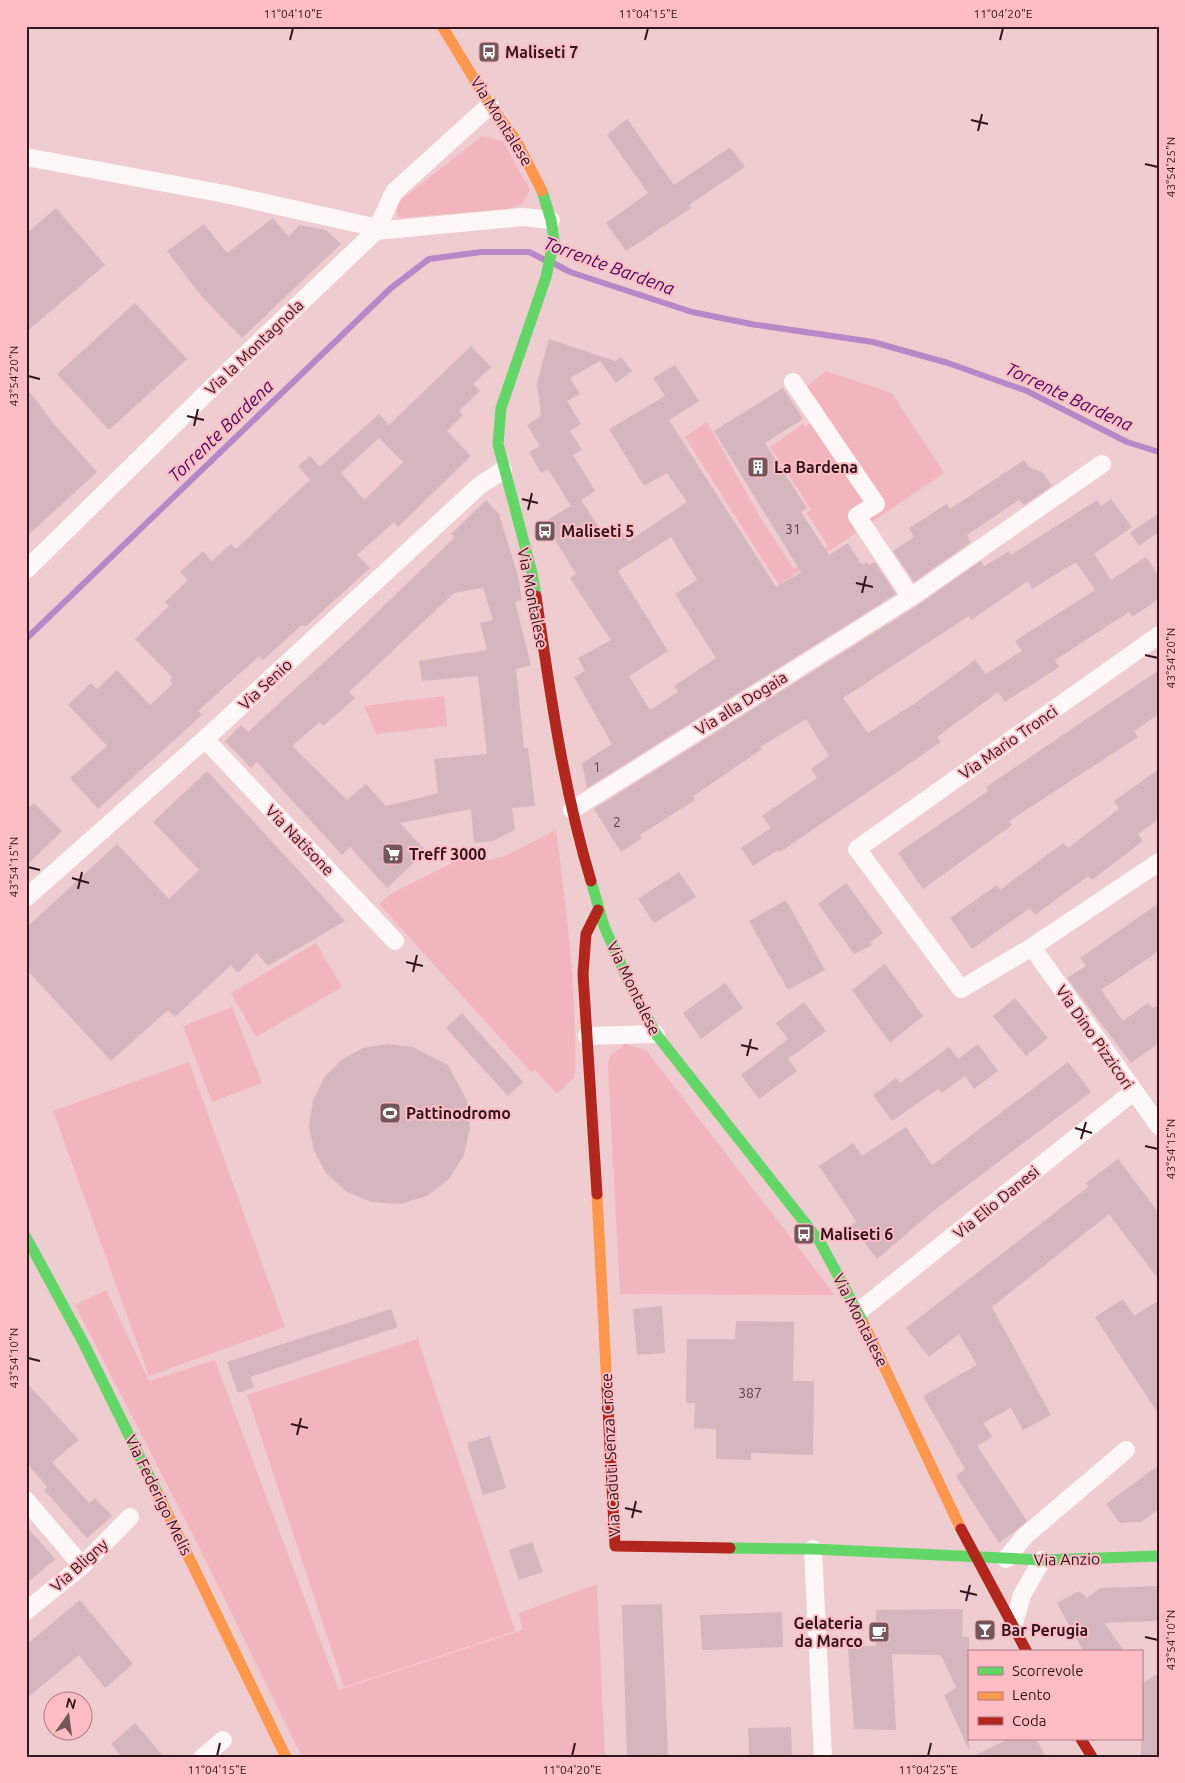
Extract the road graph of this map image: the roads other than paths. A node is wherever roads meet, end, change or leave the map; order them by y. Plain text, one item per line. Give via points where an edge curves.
1 (442, 26) edge
2 (490, 105) junction
3 (26, 157) edge
4 (551, 220) junction
5 (376, 232) junction
6 (793, 382) dead end
7 (1102, 464) dead end
8 (503, 470) junction
9 (26, 570) edge
10 (911, 597) junction
11 (1159, 635) edge
12 (205, 739) junction
13 (572, 810) junction
14 (1159, 862) edge
15 (26, 898) edge
16 (598, 910) junction
17 (395, 941) dead end
18 (1032, 947) junction
19 (656, 1034) junction
20 (587, 1036) junction
21 (1133, 1092) junction
22 (1159, 1126) edge
23 (26, 1236) edge
24 (858, 1312) junction
25 (1126, 1450) dead end
26 (26, 1500) edge
27 (130, 1517) dead end
28 (813, 1549) junction
29 (1159, 1556) edge
30 (975, 1558) junction
31 (1006, 1559) junction
32 (1042, 1560) junction
33 (82, 1566) junction
34 (26, 1611) edge
35 (1013, 1627) junction
36 (1026, 1650) edge
37 (223, 1740) dead end
38 (1082, 1740) edge
39 (203, 1757) edge
40 (286, 1757) edge
41 (823, 1757) edge
42 (1092, 1757) edge

1 - 2 street, Via Montalese
2 - 4 street, Via Montalese via 516,140 540,185
2 - 5 street via 394,192
3 - 5 street via 225,194 369,226
4 - 5 street via 522,217
4 - 8 street, Via Montalese via 554,240 546,277 501,408 498,444
5 - 9 street, Via la Montagnola
6 - 10 street via 876,504 857,516
7 - 10 street, Via alla Dogaia
8 - 12 street, Via Senio via 479,486
8 - 13 street, Via Montalese via 532,573 560,754
10 - 13 street, Via alla Dogaia
11 - 18 street, Via Mario Tronci via 857,849 961,989
12 - 15 street, Via Senio
12 - 17 street, Via Natisone
13 - 16 street, Via Montalese
14 - 18 street
16 - 19 street, Via Montalese via 631,987
16 - 20 street, Via Caduti Senza Croce via 589,925 584,945
18 - 21 street, Via Dino Pizzicori
19 - 20 street
19 - 24 street, Via Montalese via 800,1214 820,1242
20 - 28 street, Via Caduti Senza Croce via 615,1546
21 - 22 street, Via Dino Pizzicori
21 - 24 street, Via Elio Danesi
23 - 40 street, Via Federigo Melis via 89,1353
24 - 30 street, Via Montalese
25 - 31 street via 1025,1536
26 - 33 street
27 - 33 street, Via Bligny
28 - 30 street, Via Caduti Senza Croce
28 - 41 street
29 - 32 street, Via Anzio
30 - 31 street, Via Anzio
30 - 35 street, Via Montalese
31 - 32 street, Via Anzio
32 - 35 street via 1022,1595
33 - 34 street, Via Bligny
35 - 36 street, Via Montalese
37 - 39 street
38 - 42 street

